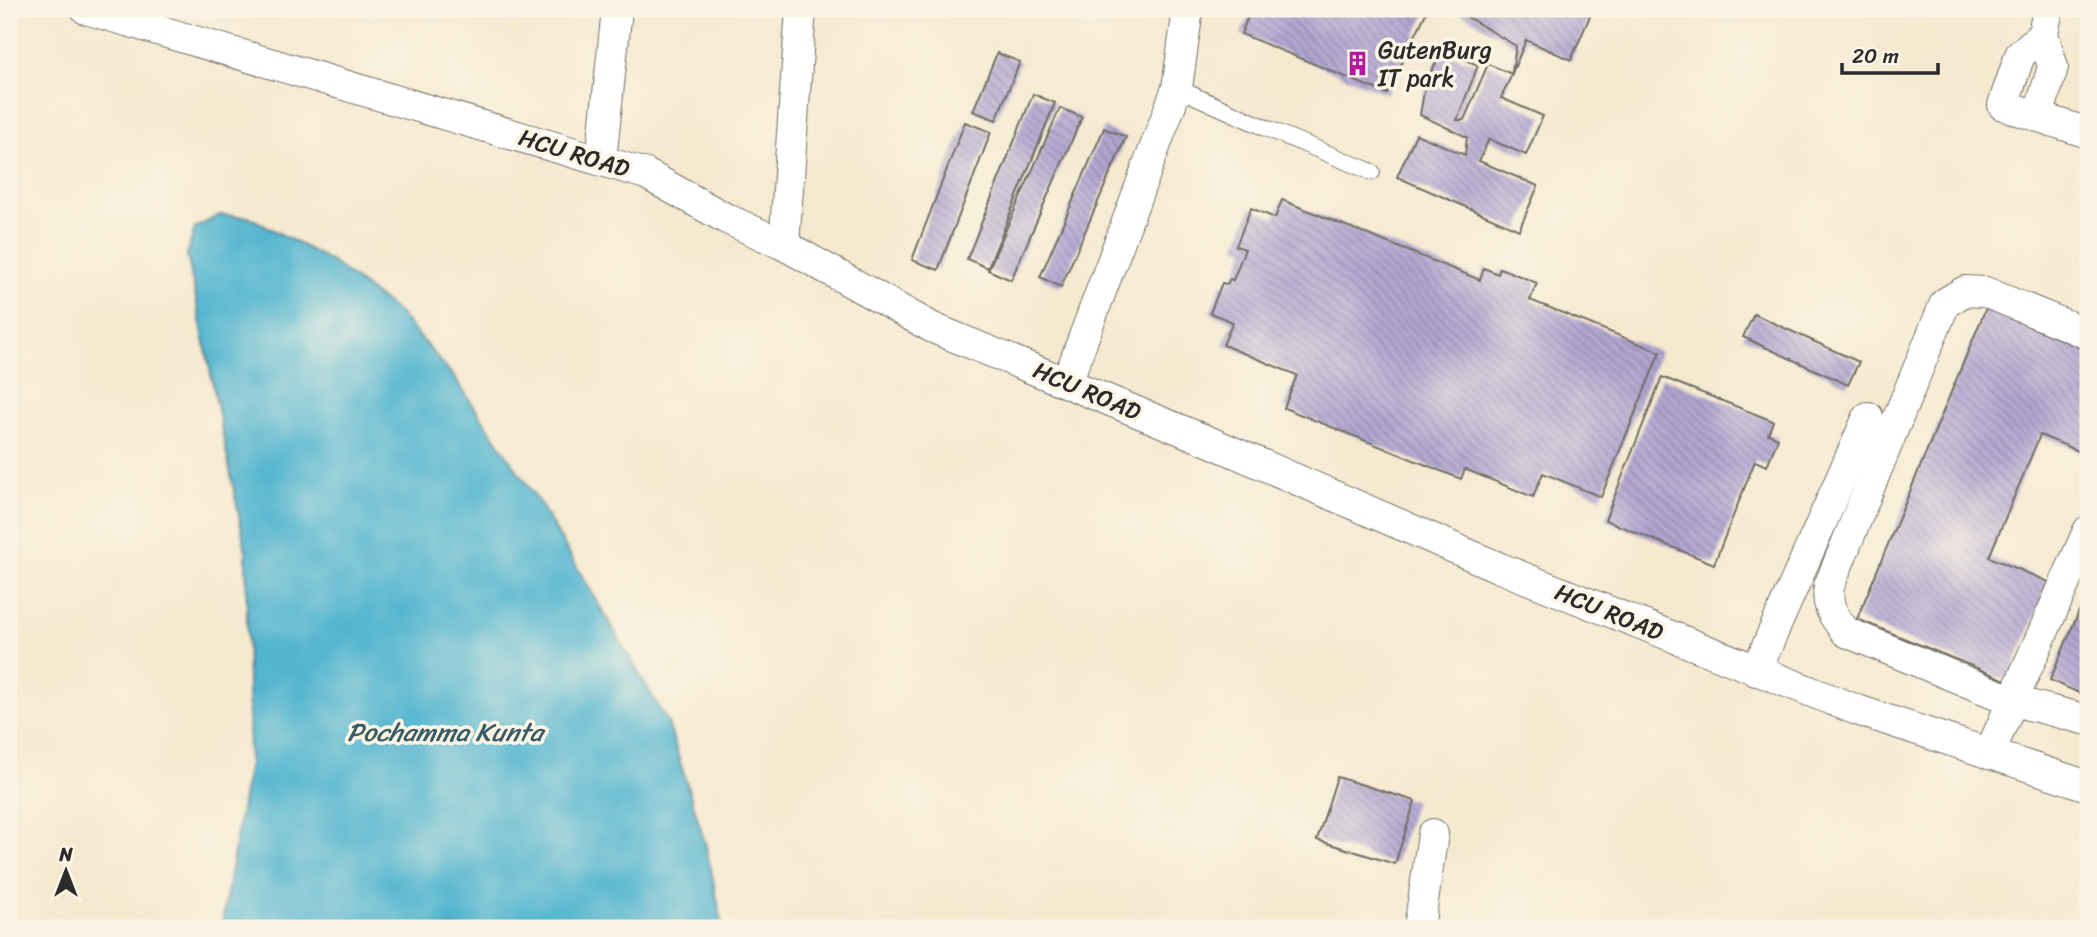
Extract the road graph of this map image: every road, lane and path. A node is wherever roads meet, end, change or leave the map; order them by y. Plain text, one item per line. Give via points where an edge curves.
1 (86, 9) edge
2 (617, 9) edge
3 (801, 9) edge
4 (1188, 9) edge
5 (2046, 21) edge
6 (1177, 88) junction
7 (2038, 116) junction
8 (2088, 133) edge
9 (601, 160) junction
10 (1372, 172) dead end
11 (784, 245) junction
12 (2088, 334) edge
13 (1068, 382) junction
14 (1868, 416) dead end
15 (2088, 531) edge
16 (1756, 671) junction
17 (2013, 701) junction
18 (2088, 720) edge
19 (1989, 754) junction
20 (2088, 786) edge
21 (1433, 834) dead end
22 (1419, 928) edge

1 - 9 street, HCU ROAD
2 - 9 street
3 - 11 street
4 - 6 street
5 - 7 street via 2053,67
5 - 7 street via 2020,55 2003,105
6 - 10 lane
6 - 13 street
7 - 8 street
9 - 11 street, HCU ROAD via 646,174
11 - 13 street, HCU ROAD via 933,328
12 - 17 street via 1985,292 1965,291 1945,303 1829,586 1827,601 1846,632
13 - 16 street, HCU ROAD via 1500,568
14 - 16 street
15 - 17 street
16 - 19 street, HCU ROAD
17 - 18 street
17 - 19 street
19 - 20 street, HCU ROAD
21 - 22 street

